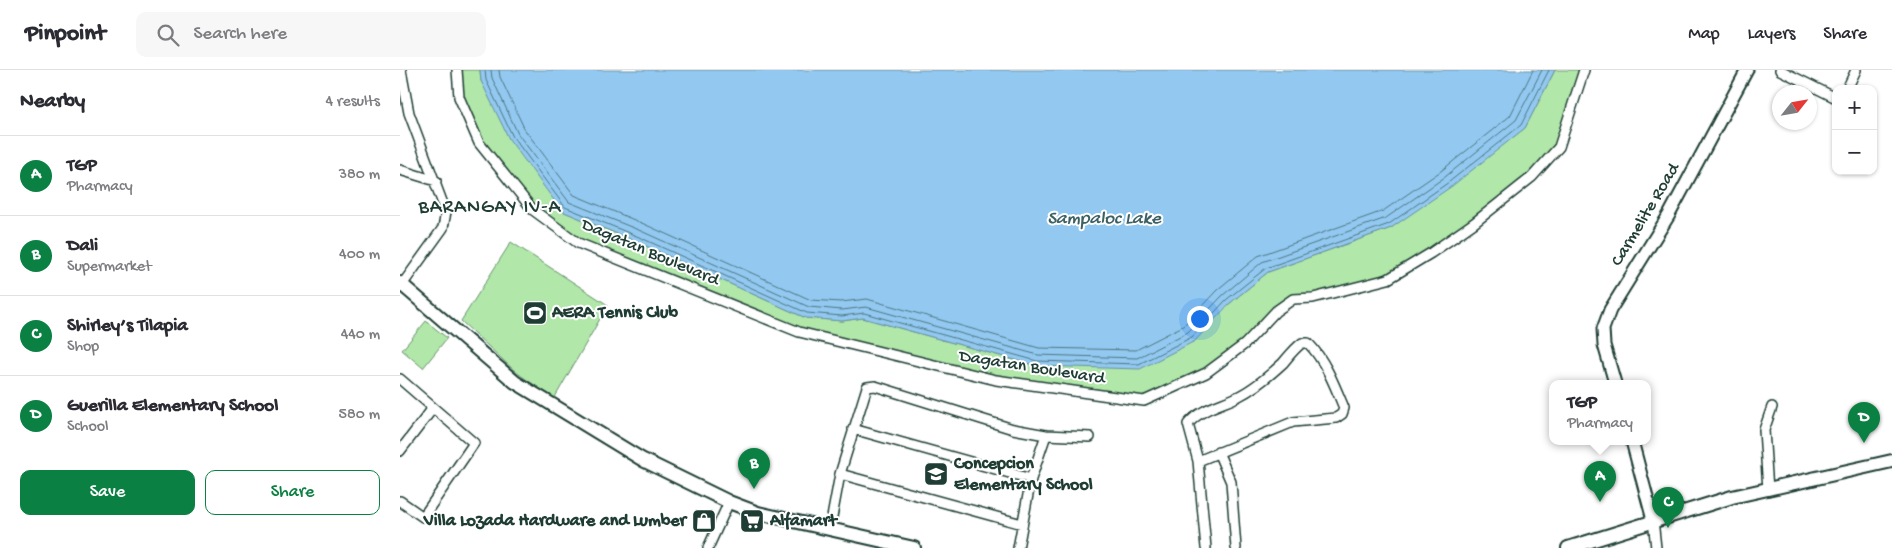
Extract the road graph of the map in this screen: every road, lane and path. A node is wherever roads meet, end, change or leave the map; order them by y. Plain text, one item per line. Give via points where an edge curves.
1 (401, 70) edge
2 (457, 70) edge
3 (1584, 70) edge
4 (1747, 70) edge
5 (1780, 70) edge
6 (1804, 70) edge
7 (1856, 70) edge
8 (1799, 80) junction
9 (1849, 85) edge
10 (1832, 96) edge
11 (400, 110) edge
12 (409, 113) junction
13 (400, 170) edge
14 (436, 181) junction
15 (401, 284) edge
16 (400, 379) edge
17 (1615, 380) edge
18 (1772, 407) dead end
19 (433, 408) junction
20 (853, 429) junction
21 (1046, 435) junction
22 (1090, 437) dead end
23 (1633, 445) edge
24 (400, 450) edge
25 (1218, 452) junction
26 (1198, 461) junction
27 (1892, 461) edge
28 (840, 474) junction
29 (1031, 478) junction
30 (1768, 490) junction
31 (400, 501) edge
32 (729, 502) junction
33 (1653, 520) junction
34 (1022, 524) junction
35 (830, 528) junction
36 (708, 548) edge
37 (914, 548) edge
38 (1018, 548) edge
39 (1206, 548) edge
40 (1236, 548) edge
41 (1568, 548) edge
42 (1656, 548) edge

1 - 12 street
2 - 3 street, Dagatan Boulevard via 459,97 478,143 534,210 578,243 798,332 996,380 1144,401 1206,374 1245,344 1276,311 1293,299 1313,298 1388,279 1474,223 1532,177 1559,147
4 - 17 street, Carmelite Road via 1669,215 1610,310 1603,329 1604,345
5 - 8 street
6 - 8 street
7 - 9 street
8 - 10 street
11 - 12 street
12 - 14 street
13 - 14 street
14 - 15 street via 446,212 443,228
15 - 32 main road via 524,389 643,460
16 - 19 street
18 - 30 street via 1764,430
19 - 24 street
19 - 31 street via 474,443 422,517
20 - 21 street via 867,387 875,386 1013,429
20 - 28 street
20 - 29 street
21 - 22 street
21 - 29 street
23 - 33 street
25 - 26 street
25 - 26 street via 1293,422 1336,418 1342,414 1344,408 1339,395 1308,343 1302,343 1240,396 1194,417 1188,424
25 - 40 street via 1231,482
26 - 39 street
27 - 30 main road
28 - 34 street
28 - 35 street
29 - 34 street
30 - 33 main road
32 - 35 main road via 758,513
32 - 36 street
33 - 41 main road
33 - 42 street
34 - 38 street
35 - 37 main road

